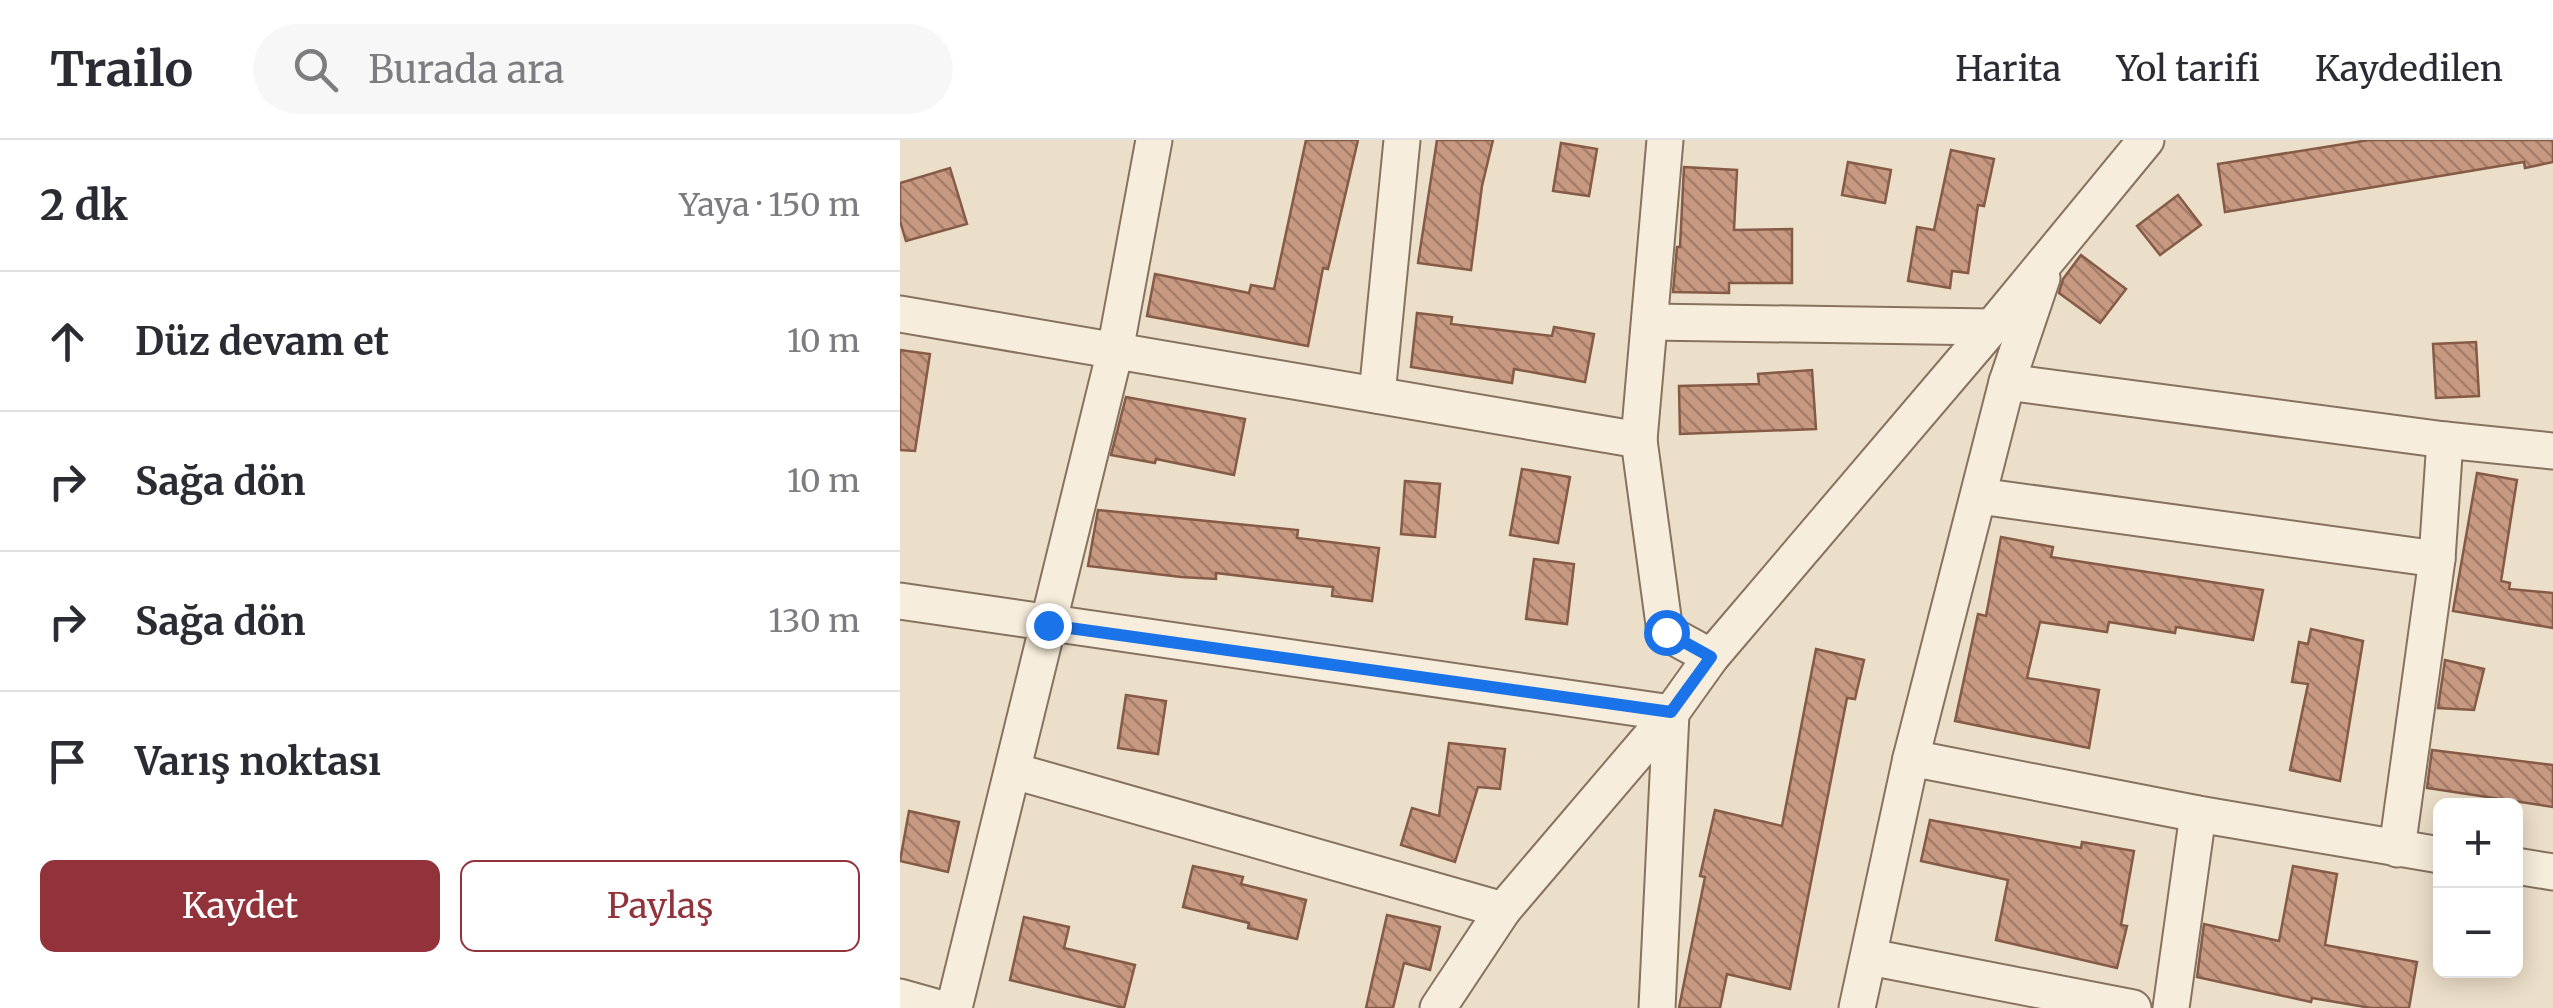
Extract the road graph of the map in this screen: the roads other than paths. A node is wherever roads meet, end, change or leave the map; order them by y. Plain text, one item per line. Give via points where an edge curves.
1 (1154, 140) edge
2 (1402, 140) edge
3 (1665, 140) edge
4 (2146, 140) edge
5 (2048, 258) junction
6 (900, 314) edge
7 (1650, 322) junction
8 (1992, 327) junction
9 (1115, 351) junction
10 (2007, 382) junction
11 (1377, 394) junction
12 (1639, 440) junction
13 (2444, 440) junction
14 (2553, 451) edge
15 (1979, 496) junction
16 (2437, 559) junction
17 (900, 601) edge
18 (1048, 625) junction
19 (1711, 657) junction
20 (1671, 712) junction
21 (1910, 758) junction
22 (1014, 770) junction
23 (2198, 814) junction
24 (2397, 848) junction
25 (2433, 854) edge
26 (2523, 867) edge
27 (2553, 872) edge
28 (1503, 910) junction
29 (1870, 957) junction
30 (900, 997) edge
31 (939, 1008) edge
32 (954, 1008) edge
33 (1438, 1008) edge
34 (1657, 1008) edge
35 (1858, 1008) edge
36 (2133, 1008) edge
37 (2171, 1008) edge

1 - 9 street
2 - 11 street
3 - 7 street
4 - 5 street
5 - 8 street
5 - 10 street
6 - 9 street
7 - 8 street
7 - 12 street
8 - 19 street
9 - 11 street
9 - 18 street
10 - 13 street
10 - 15 street
11 - 12 street
12 - 19 street via 1666,632
13 - 14 street
13 - 16 street
15 - 16 street
15 - 21 street
16 - 24 street
17 - 18 street
18 - 20 street
18 - 22 street
19 - 20 street
20 - 28 street
20 - 34 street
21 - 23 street
21 - 29 street
22 - 28 street
22 - 32 street
23 - 24 street
23 - 37 street
24 - 25 street
26 - 27 street
28 - 33 street
29 - 35 street
29 - 36 street
30 - 31 street

